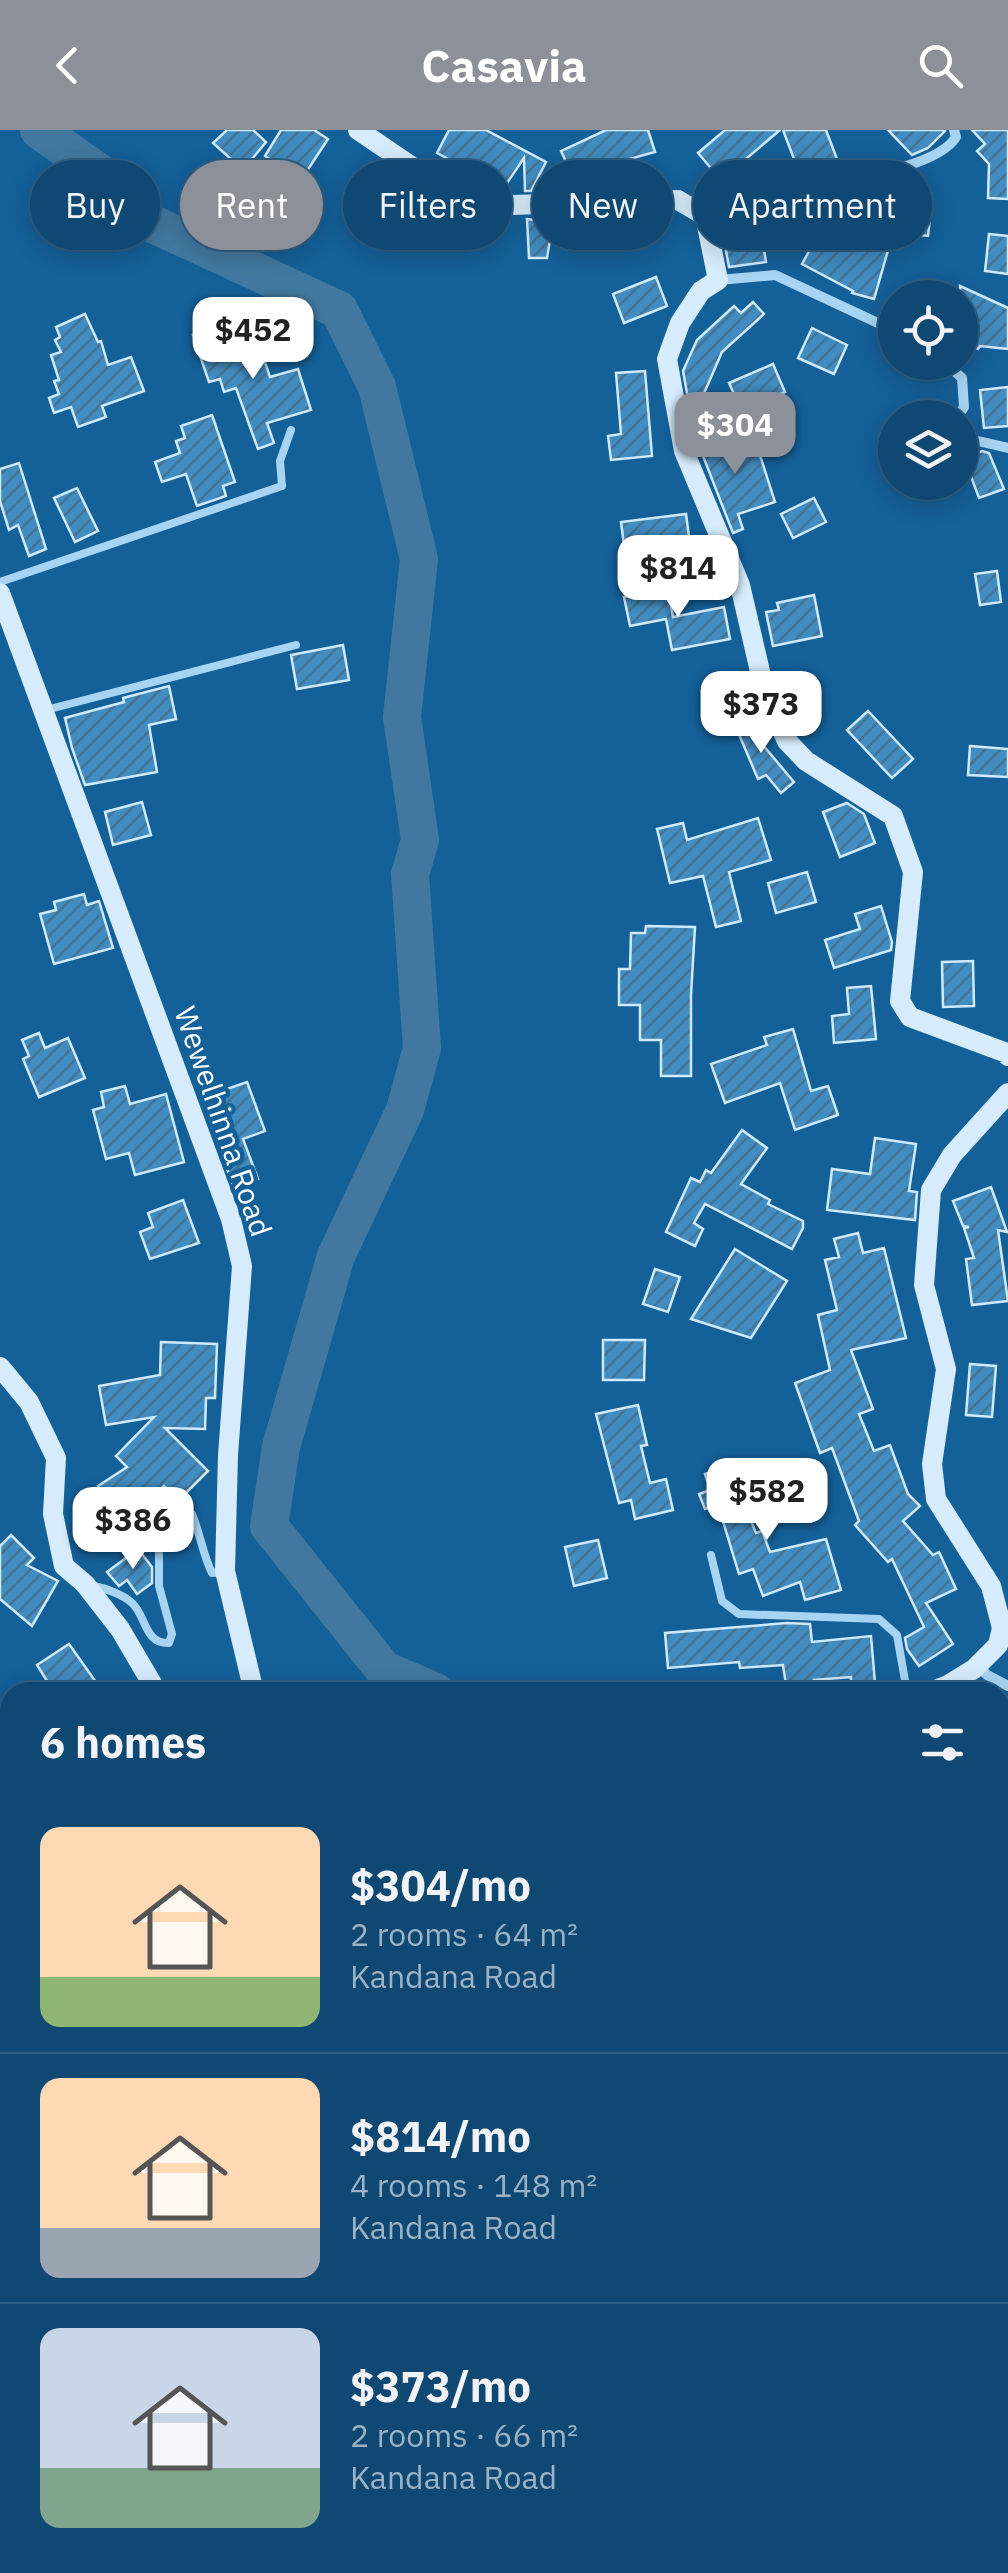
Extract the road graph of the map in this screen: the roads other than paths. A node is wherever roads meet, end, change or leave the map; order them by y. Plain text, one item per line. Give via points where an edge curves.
1 (358, 130) edge
2 (954, 130) edge
3 (922, 160) edge
4 (693, 209) edge
5 (712, 250) edge
6 (718, 280) junction
7 (878, 323) edge
8 (291, 430) dead end
9 (978, 440) edge
10 (1008, 448) edge
11 (0, 582) edge
12 (0, 593) edge
13 (296, 645) dead end
14 (42, 712) junction
15 (1008, 1056) edge
16 (1008, 1095) edge
17 (0, 1367) edge
18 (711, 1555) dead end
19 (225, 1571) junction
20 (85, 1584) junction
21 (978, 1666) junction
22 (152, 1682) edge
23 (252, 1682) edge
24 (904, 1682) edge
25 (953, 1682) edge
26 (1000, 1682) edge

1 - 4 street via 442,187 511,205 678,200
2 - 3 street via 951,145
5 - 6 street
6 - 7 street via 775,275
6 - 15 street via 700,291 668,359 684,450 740,584 765,693 788,741 806,761 893,816 912,872 900,1001 910,1017
8 - 11 lane via 280,461 282,486
9 - 10 street
12 - 14 street, Wewelhinna Road
13 - 14 lane
14 - 19 street, Wewelhinna Road via 231,1219 242,1266
16 - 21 street via 952,1154 932,1190 924,1284 946,1370 932,1464 936,1499 991,1586 1002,1628 998,1645
17 - 20 street via 29,1402 56,1458 53,1514 64,1566
18 - 24 lane via 722,1602 739,1614 879,1619 897,1635
19 - 20 lane via 208,1568 192,1514 178,1512 160,1541 160,1586 172,1634 166,1645 149,1633 134,1604
19 - 23 street, Wewelhinna Road
20 - 22 street
21 - 25 street
21 - 26 street

